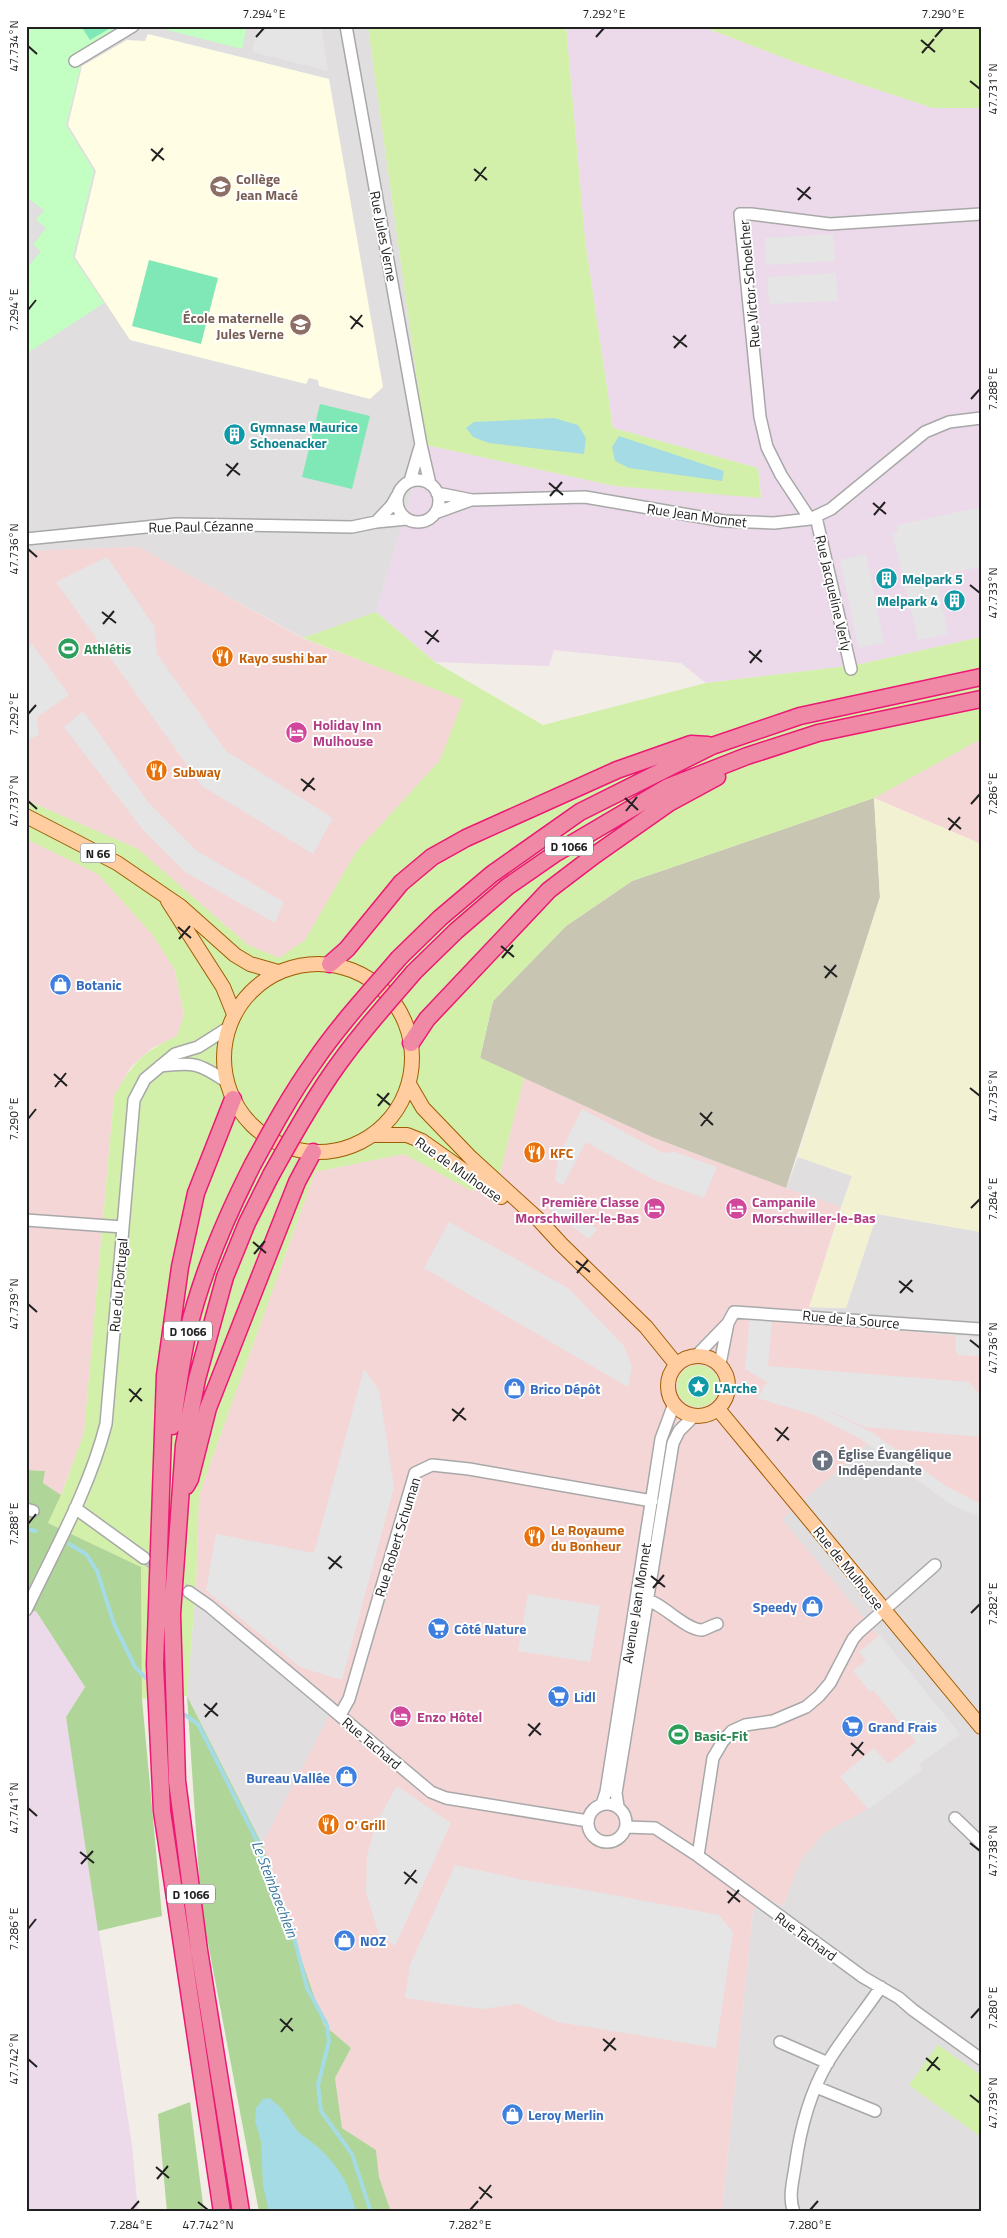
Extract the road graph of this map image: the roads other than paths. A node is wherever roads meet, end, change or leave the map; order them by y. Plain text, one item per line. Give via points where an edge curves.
1 (133, 26) edge
2 (346, 26) edge
3 (75, 61) dead end
4 (981, 214) edge
5 (981, 418) edge
6 (421, 445) junction
7 (410, 481) junction
8 (434, 488) junction
9 (397, 496) junction
10 (472, 500) junction
11 (435, 513) junction
12 (813, 518) junction
13 (407, 519) junction
14 (376, 522) junction
15 (26, 539) edge
16 (852, 668) dead end
17 (981, 677) edge
18 (981, 699) edge
19 (818, 733) junction
20 (712, 746) junction
21 (26, 816) edge
22 (165, 896) junction
23 (330, 964) junction
24 (278, 972) junction
25 (234, 1014) junction
26 (228, 1028) junction
27 (411, 1044) junction
28 (160, 1066) junction
29 (227, 1082) junction
30 (409, 1084) junction
31 (233, 1098) junction
32 (373, 1134) junction
33 (313, 1152) junction
34 (26, 1220) edge
35 (123, 1227) junction
36 (561, 1244) junction
37 (728, 1323) junction
38 (981, 1330) edge
39 (697, 1355) junction
40 (676, 1364) junction
41 (720, 1364) junction
42 (674, 1404) junction
43 (718, 1409) junction
44 (694, 1416) junction
45 (179, 1500) junction
46 (652, 1501) junction
47 (75, 1508) junction
48 (159, 1509) junction
49 (144, 1558) tunnel mouth
50 (935, 1565) dead end
51 (189, 1592) tunnel mouth
52 (643, 1598) junction
53 (26, 1610) edge
54 (883, 1610) junction
55 (717, 1624) dead end
56 (340, 1715) junction
57 (981, 1727) edge
58 (602, 1804) junction
59 (618, 1806) junction
60 (955, 1818) dead end
61 (588, 1820) junction
62 (626, 1827) junction
63 (981, 1843) edge
64 (698, 1856) junction
65 (881, 1987) junction
66 (780, 2042) dead end
67 (981, 2058) edge
68 (828, 2063) junction
69 (816, 2087) junction
70 (875, 2110) dead end
71 (222, 2212) edge
72 (241, 2212) edge
73 (794, 2212) edge

1 - 3 street
2 - 6 street, Rue Jules Verne
4 - 12 street, Rue Victor Schoelcher via 830,224 740,214 760,417 767,447 781,475
5 - 12 street, Rue Jean Monnet via 949,422 925,432 831,509
6 - 7 street, Rue Jules Verne
6 - 8 street, Rue Jules Verne
7 - 8 street via 421,480
7 - 9 street
8 - 10 street, Rue Jean Monnet
8 - 11 street via 439,503
9 - 13 street via 397,507
9 - 14 street
10 - 11 street, Rue Jean Monnet
10 - 12 street, Rue Jean Monnet via 585,497 724,521 774,523
11 - 13 street via 422,522
12 - 16 street, Rue Jacqueline Verly
13 - 14 street, Rue Paul Cézanne
14 - 15 street, Rue Paul Cézanne via 352,527 176,524
17 - 20 highway, D 1066 via 800,716
18 - 19 highway, D 1066
19 - 27 highway via 810,744 727,772 669,803 548,890 427,1019
19 - 45 highway, D 1066, bridge via 668,787 596,828 507,887 456,931 414,972 370,1024 330,1075 300,1123 248,1223 223,1287 197,1378 184,1445
20 - 23 highway via 690,744 617,770 466,838 432,857 401,883 347,950
20 - 48 highway, D 1066, bridge via 580,812 492,874 399,958 314,1061 282,1110 253,1164 206,1270 189,1330
21 - 22 main road, N 66 via 117,863
22 - 24 main road, N 66 via 235,955 250,964
22 - 25 main road, N 66 via 223,987
23 - 24 main road via 304,964
23 - 27 main road via 354,971 375,983 392,1000 404,1020
24 - 25 main road via 260,983
25 - 26 main road
26 - 28 street, Rue du Portugal via 198,1047 175,1054
26 - 29 main road via 224,1046
27 - 30 main road
28 - 29 street via 198,1064
28 - 35 street, Rue du Portugal via 145,1079 134,1100
29 - 31 main road
30 - 32 main road via 393,1115
30 - 36 main road, Rue de Mulhouse via 423,1108
31 - 33 main road via 247,1120 266,1136 288,1147
31 - 48 highway via 196,1193 180,1267 165,1375
32 - 33 main road via 355,1145
32 - 36 main road, Rue de Mulhouse via 407,1135 422,1141
33 - 45 highway via 297,1182 208,1408 190,1479
34 - 35 street
35 - 47 street, Rue du Portugal via 106,1424
36 - 40 main road, Rue de Mulhouse via 646,1327
37 - 38 street, Rue de la Source via 734,1312 748,1311
37 - 39 street, Rue de la Source
37 - 41 street
39 - 40 main road
39 - 41 main road via 710,1357
40 - 42 main road via 669,1376 668,1391
41 - 43 main road via 728,1382 726,1398
42 - 44 main road via 682,1412
42 - 46 street, Avenue Jean Monnet via 661,1439
43 - 44 main road via 707,1415
43 - 54 main road, Rue de Mulhouse
44 - 52 street, Avenue Jean Monnet via 679,1431 673,1443
45 - 72 highway, D 1066 via 172,1614 177,1781 199,1950
46 - 52 street, Avenue Jean Monnet
46 - 56 street, Rue Robert Schuman via 450,1467 432,1465 415,1472 350,1699
47 - 49 street
47 - 53 street, Rue du Portugal
48 - 71 highway, D 1066 via 154,1665 162,1811
50 - 54 street
51 - 56 street, Rue Tachard
52 - 55 street via 690,1626 702,1630
52 - 58 street, Avenue Jean Monnet
52 - 59 street, Avenue Jean Monnet via 616,1793
54 - 57 main road, Rue de Mulhouse
54 - 64 street via 853,1639 830,1683 813,1701 773,1721 745,1725 722,1741 713,1758
56 - 61 street, Rue Tachard via 432,1792 446,1798
58 - 59 street
58 - 61 street via 592,1810
59 - 62 street via 625,1815
60 - 63 street
61 - 62 street via 590,1833 604,1842 621,1837
62 - 64 street, Rue Tachard via 655,1828
64 - 65 street, Rue Tachard
65 - 67 street, Rue Tachard
65 - 68 street
66 - 68 street
68 - 69 street
69 - 70 street
69 - 73 street via 798,2144 791,2205

